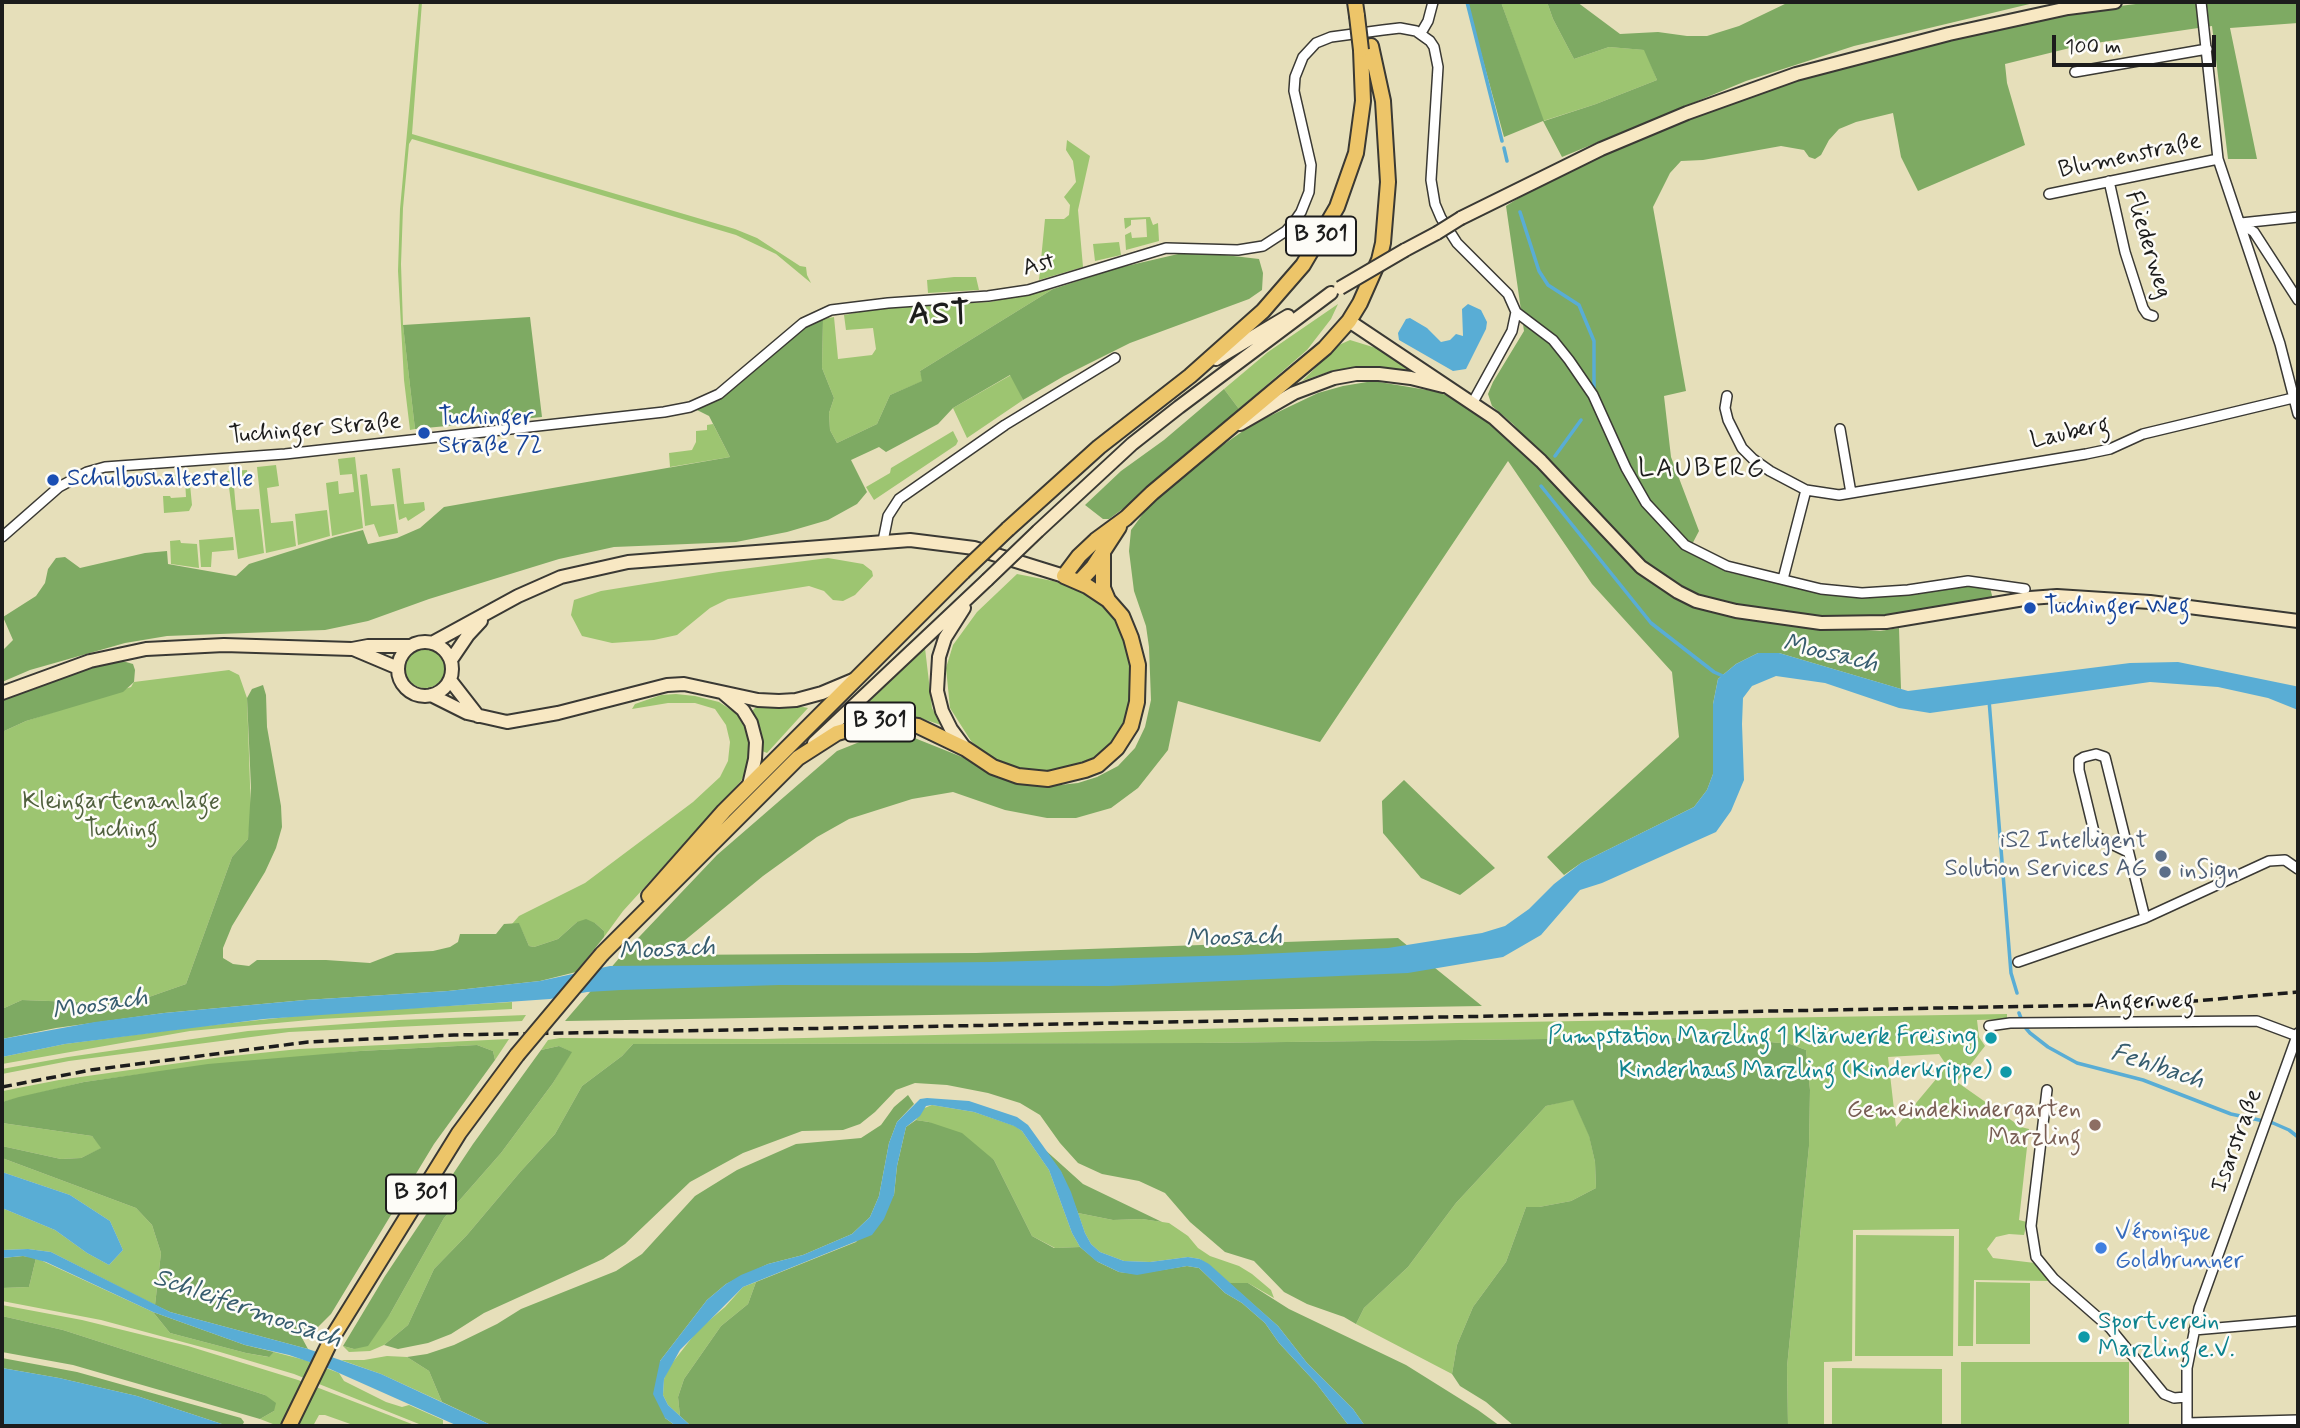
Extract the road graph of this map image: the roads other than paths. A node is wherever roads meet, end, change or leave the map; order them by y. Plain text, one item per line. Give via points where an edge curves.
1 (1433, 2) edge
2 (2115, 2) edge
3 (2202, 5) edge
4 (1358, 8) edge
5 (1421, 33) junction
6 (1366, 48) junction
7 (2207, 49) junction
8 (2075, 72) dead end
9 (2218, 159) junction
10 (2109, 181) junction
11 (2049, 194) dead end
12 (2298, 216) edge
13 (2240, 223) junction
14 (1336, 290) junction
15 (2298, 300) edge
16 (831, 310) joint
17 (1516, 312) junction
18 (2153, 316) dead end
19 (1349, 321) junction
20 (1115, 358) dead end
21 (1190, 376) junction
22 (1459, 393) junction
23 (1727, 396) dead end
24 (2293, 398) junction
25 (1473, 402) junction
26 (2298, 414) edge
27 (1231, 428) junction
28 (1840, 429) dead end
29 (1806, 490) junction
30 (1851, 493) junction
31 (1126, 518) junction
32 (2, 537) edge
33 (883, 541) junction
34 (1103, 554) junction
35 (1064, 576) junction
36 (1783, 579) junction
37 (1079, 582) junction
38 (2025, 589) dead end
39 (971, 596) junction
40 (1108, 600) junction
41 (489, 613) junction
42 (2298, 621) edge
43 (432, 643) junction
44 (411, 646) junction
45 (352, 649) junction
46 (451, 660) junction
47 (398, 668) junction
48 (854, 679) junction
49 (450, 680) junction
50 (720, 691) junction
51 (2, 693) edge
52 (431, 695) junction
53 (478, 716) junction
54 (966, 749) junction
55 (798, 758) junction
56 (750, 785) junction
57 (2128, 852) junction
58 (2298, 869) edge
59 (2145, 918) junction
60 (602, 954) junction
61 (2018, 962) dead end
62 (1989, 1026) dead end
63 (2298, 1034) edge
64 (2047, 1090) dead end
65 (2298, 1321) edge
66 (2194, 1330) junction
67 (2186, 1398) junction
68 (2298, 1420) edge
69 (2187, 1425) edge
70 (289, 1426) edge

1 - 5 street
2 - 14 main road, bridge via 1949,34 1796,74 1687,113 1601,149 1461,218
3 - 7 street
4 - 6 main road, B 301, bridge
5 - 16 street, Ast via 1399,28 1331,37 1307,51 1297,70 1294,92 1311,165 1309,192 1301,212 1273,241 1254,248 1166,248 1028,290
5 - 17 street via 1434,47 1437,67 1431,170 1435,204 1452,236 1508,294
6 - 19 main road, B 301 via 1382,101 1387,143 1385,229 1379,260
6 - 21 main road, B 301 via 1359,139 1337,207 1303,265 1281,292
7 - 8 street
7 - 9 street
9 - 10 street, Blumenstraße
9 - 13 street
10 - 11 street, Blumenstraße
10 - 18 street, Fliederweg via 2143,308
12 - 13 street
13 - 15 street via 2255,232
13 - 24 street
14 - 21 main road, B 301
14 - 39 main road, B 301, bridge via 1132,444
16 - 32 street, Tuchinger Straße via 803,323 719,394 690,407 296,453 105,467 59,487
17 - 25 street via 1512,331
17 - 36 street via 1553,340 1575,369 1593,395 1646,503 1685,545 1727,566
19 - 22 main road
19 - 27 main road, B 301 via 1298,372
20 - 33 street via 1005,425 899,499 888,516
21 - 48 main road, B 301, bridge via 1099,447
22 - 25 main road
22 - 27 main road via 1411,378 1356,374 1306,387
23 - 29 street, Lauberg via 1728,420 1742,448 1770,471
24 - 26 street
24 - 30 street, Lauberg via 2143,434 2110,449
25 - 42 main road via 1519,440 1634,560 1696,601 1736,611 1849,624 2057,596 2150,602
27 - 31 main road, B 301
28 - 30 street
29 - 30 street, Lauberg
29 - 36 street
31 - 34 main road, B 301
31 - 35 main road, B 301 via 1087,548
33 - 35 main road, B 301 via 958,544
33 - 41 main road, B 301 via 628,562 561,578
34 - 37 main road, B 301
34 - 40 main road, B 301 via 1103,587
35 - 37 main road, B 301
36 - 38 street via 1862,593 1968,581
37 - 40 main road, B 301
39 - 54 main road, B 301 via 945,638 937,673 942,711
39 - 55 main road, B 301
40 - 54 main road, B 301 via 1128,628 1138,665 1135,714 1117,748 1098,765 1048,779 1006,772
41 - 43 main road, B 301
41 - 46 main road, B 301
43 - 44 main road
43 - 46 main road via 444,649
44 - 45 main road
44 - 47 main road via 401,656
45 - 47 main road
45 - 51 main road via 224,645 146,649 90,661
46 - 49 main road
47 - 52 main road via 405,687 417,695
48 - 50 main road, B 301 via 796,700 758,700
48 - 56 main road, B 301
49 - 52 main road
49 - 53 main road
50 - 53 main road, B 301 via 667,685 527,720 507,722
50 - 56 main road via 751,723 756,742
52 - 53 main road, B 301
54 - 55 main road, B 301 via 918,726 885,722 837,733
55 - 60 main road, B 301
56 - 60 main road, B 301 via 674,866
57 - 57 street via 2095,836 2078,765 2090,754 2105,757
57 - 59 street
58 - 59 street via 2285,860 2269,861
59 - 61 street
60 - 70 main road, B 301, bridge via 459,1133 331,1338
62 - 63 street, Angerweg via 2257,1021
63 - 66 street, Isarstraße
64 - 67 street via 2031,1226 2036,1257 2053,1279 2110,1328 2164,1394
65 - 66 street
66 - 67 street, Isarstraße
67 - 69 street, Isarstraße
68 - 69 street

